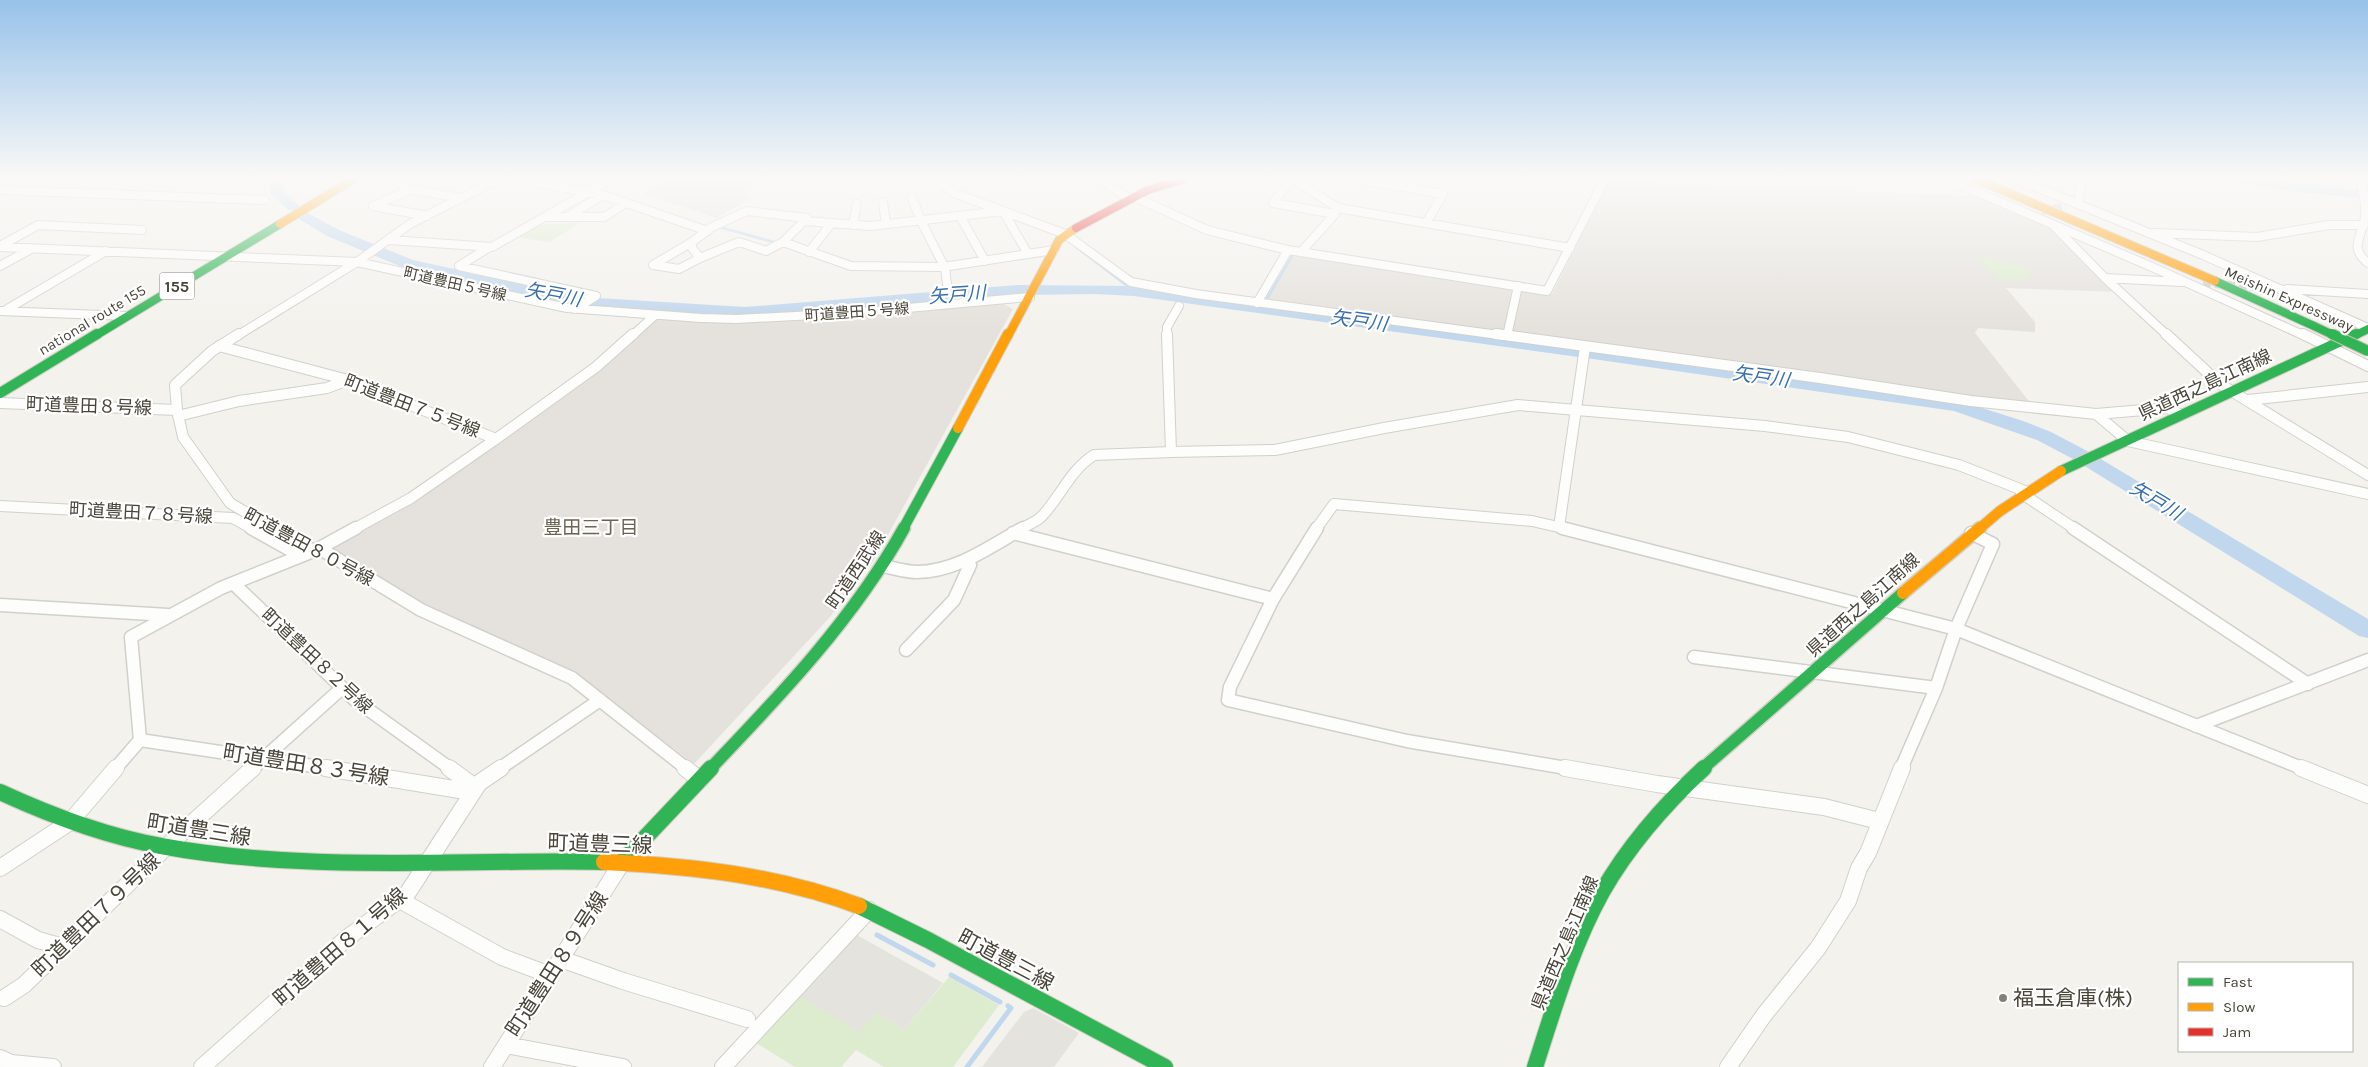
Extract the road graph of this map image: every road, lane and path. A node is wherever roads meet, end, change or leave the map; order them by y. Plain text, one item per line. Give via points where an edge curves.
1 (33, 229) edge
2 (111, 229) edge
3 (272, 229) edge
4 (404, 229) edge
5 (523, 229) edge
6 (700, 229) edge
7 (709, 229) edge
8 (797, 229) edge
9 (827, 229) edge
10 (925, 229) edge
11 (967, 229) edge
12 (1013, 229) edge
13 (1051, 229) edge
14 (1075, 229) edge
15 (1204, 229) edge
16 (1322, 229) edge
17 (1455, 229) edge
18 (1580, 229) edge
19 (2057, 229) edge
20 (2063, 229) edge
21 (2094, 229) edge
22 (2110, 229) edge
23 (2138, 229) edge
24 (2294, 229) edge
25 (2363, 229) edge
26 (142, 230) dead end
27 (706, 231) junction
28 (2148, 233) junction
29 (1065, 234) junction
30 (388, 242) junction
31 (783, 242) junction
32 (691, 243) junction
33 (0, 246) edge
34 (33, 248) junction
35 (488, 248) junction
36 (1570, 248) junction
37 (1288, 250) junction
38 (106, 251) junction
39 (1053, 251) junction
40 (809, 252) junction
41 (1301, 252) junction
42 (1028, 254) junction
43 (225, 257) junction
44 (698, 259) junction
45 (360, 260) junction
46 (985, 260) junction
47 (2368, 263) edge
48 (0, 266) edge
49 (944, 268) junction
50 (2105, 278) junction
51 (2187, 282) junction
52 (2203, 283) tunnel mouth
53 (1518, 286) junction
54 (2255, 287) tunnel mouth
55 (2280, 288) junction
56 (948, 292) dead end
57 (1033, 292) junction
58 (2368, 294) edge
59 (1257, 304) junction
60 (1179, 306) dead end
61 (575, 310) junction
62 (1, 312) edge
63 (655, 315) junction
64 (124, 318) junction
65 (2368, 329) edge
66 (1507, 336) junction
67 (2368, 342) edge
68 (219, 346) junction
69 (2329, 347) junction
70 (1584, 351) junction
71 (2368, 351) edge
72 (2368, 366) edge
73 (348, 380) junction
74 (2368, 387) edge
75 (2234, 391) junction
76 (0, 393) edge
77 (2248, 400) junction
78 (0, 403) edge
79 (1577, 409) junction
80 (178, 413) junction
81 (2096, 414) junction
82 (2181, 415) junction
83 (496, 439) junction
84 (2128, 441) junction
85 (1171, 452) junction
86 (2368, 475) edge
87 (2023, 492) junction
88 (2368, 494) edge
89 (0, 499) edge
90 (0, 506) edge
91 (239, 509) junction
92 (1559, 527) junction
93 (1971, 532) junction
94 (1013, 533) junction
95 (316, 550) junction
96 (301, 556) junction
97 (965, 561) junction
98 (884, 566) junction
99 (234, 584) junction
100 (1273, 599) junction
101 (0, 605) edge
102 (1884, 609) junction
103 (168, 616) junction
104 (1956, 629) junction
105 (906, 650) dead end
106 (1694, 657) dead end
107 (2368, 660) edge
108 (1816, 671) junction
109 (2308, 684) junction
110 (342, 688) junction
111 (1936, 688) junction
112 (600, 700) junction
113 (2196, 726) junction
114 (140, 740) junction
115 (264, 758) junction
116 (700, 780) junction
117 (1682, 788) junction
118 (474, 790) junction
119 (0, 792) edge
120 (2368, 795) edge
121 (1879, 821) junction
122 (70, 822) junction
123 (167, 846) junction
124 (430, 861) junction
125 (623, 861) junction
126 (0, 868) edge
127 (398, 899) junction
128 (869, 910) junction
129 (0, 919) edge
130 (63, 947) junction
131 (561, 959) junction
132 (550, 975) junction
133 (1, 1001) edge
134 (747, 1019) dead end
135 (506, 1045) junction
136 (0, 1058) edge
137 (54, 1067) edge
138 (202, 1067) edge
139 (492, 1067) edge
140 (623, 1067) edge
141 (723, 1067) edge
142 (1164, 1067) edge
143 (1535, 1067) edge
144 (1728, 1067) edge

1 - 33 street
2 - 26 street
3 - 43 main road, national route 155 / 155
4 - 30 street, 町道豊田８０号線
5 - 35 street
6 - 27 street
7 - 27 street
8 - 31 street
9 - 40 street
10 - 49 street
11 - 46 street
12 - 42 street
13 - 29 street
14 - 29 main road
15 - 37 street
16 - 41 street
17 - 36 street
18 - 36 street
19 - 50 street
20 - 51 street
21 - 71 main road, Meishin Expressway, bridge
22 - 67 main road, Meishin Expressway
23 - 28 street
24 - 28 street via 2257,237
25 - 47 street via 2357,250
27 - 32 street
28 - 55 street
29 - 39 main road, 町道西武線
29 - 59 street via 1131,282
30 - 35 street
30 - 45 street, 町道豊田８０号線
31 - 40 street
31 - 44 street via 766,251 739,242
32 - 44 street
32 - 44 street via 653,265 679,269
33 - 34 street, 町道豊田５号線
34 - 38 street, 町道豊田５号線
34 - 48 street
35 - 61 street via 459,266 596,296
36 - 53 street via 1547,291
37 - 41 street
37 - 59 street
38 - 43 street, 町道豊田５号線
38 - 62 street
39 - 42 street
39 - 57 main road, 町道西武線
40 - 49 street via 851,266
41 - 53 street
42 - 46 street
43 - 45 street, 町道豊田５号線
43 - 64 main road, national route 155 / 155
45 - 61 street, 町道豊田５号線 via 420,277
45 - 68 street, 町道豊田８０号線
46 - 49 street
49 - 56 street
50 - 51 street
50 - 75 street via 2220,384
51 - 52 street
51 - 69 street
53 - 66 street
54 - 55 street
55 - 58 street
55 - 65 street
57 - 63 street, 町道豊田５号線 via 795,317 729,319
57 - 98 main road, 町道西武線
59 - 66 street
60 - 85 street via 1166,327
61 - 63 street, 町道豊田５号線
62 - 64 street
63 - 83 street via 596,367
64 - 76 main road, national route 155 / 155
65 - 69 main road, 県道西之島江南線
66 - 70 street
68 - 73 street, 町道豊田７５号線
68 - 80 street, 町道豊田８０号線 via 175,385
69 - 72 street
69 - 75 main road, 県道西之島江南線
70 - 79 street
70 - 81 street
73 - 80 street, 町道豊田８号線 via 327,388
73 - 83 street, 町道豊田７５号線
74 - 77 street
75 - 77 street
75 - 82 main road, 県道西之島江南線
77 - 86 street
78 - 80 street, 町道豊田８号線
79 - 85 street via 1503,406 1275,450
79 - 87 street via 1848,437 1959,465
79 - 92 street
80 - 91 street, 町道豊田８０号線 via 186,443 230,503
81 - 82 street via 2168,408
81 - 84 street
82 - 84 main road, 県道西之島江南線
83 - 95 street, 町道豊田７５号線 via 411,498
84 - 87 main road, 県道西之島江南線
84 - 88 street
85 - 94 street via 1094,455 1071,477 1040,518
87 - 93 main road, 県道西之島江南線
87 - 109 street
89 - 91 street via 229,512
90 - 96 street, 町道豊田７８号線 via 233,518
91 - 95 street, 町道豊田８０号線 via 308,549
92 - 100 street via 1532,521 1337,503 1308,540
92 - 102 street
93 - 102 main road, 県道西之島江南線
93 - 104 street via 1993,544
94 - 97 street
94 - 100 street
95 - 96 street, 町道豊田７５号線
95 - 112 street, 町道豊田８０号線 via 324,551 421,610 564,674
96 - 99 street, 町道豊田７５号線
97 - 98 street via 916,572
97 - 105 street via 970,565 954,600
98 - 116 main road, 町道西武線 via 804,668
99 - 103 street, 町道豊田７５号線
99 - 110 street, 町道豊田８２号線
100 - 117 street via 1230,687 1228,700 1407,741
101 - 103 street
102 - 104 street
102 - 108 main road, 県道西之島江南線
103 - 114 street, 町道豊田７５号線 via 131,637
104 - 111 street
104 - 113 street
106 - 108 street
107 - 109 street
108 - 111 street
108 - 117 main road, 県道西之島江南線
109 - 113 street
110 - 115 street, 町道豊田７９号線
110 - 118 street, 町道豊田８２号線
111 - 121 street
112 - 116 street, 町道豊田８０号線
112 - 118 street, 町道豊田８１号線
113 - 120 street
114 - 115 street, 町道豊田８３号線
114 - 122 street
115 - 118 street, 町道豊田８３号線
115 - 123 street, 町道豊田７９号線
116 - 125 main road, 町道西武線
117 - 121 street via 1824,806
117 - 143 main road, 県道西之島江南線 via 1639,836 1614,872 1562,986
118 - 124 street, 町道豊田８１号線
119 - 122 main road, 町道豊三線
121 - 144 street via 1848,902 1818,948 1764,1015
122 - 123 main road, 町道豊三線
122 - 126 street
123 - 124 main road, 町道豊三線 via 290,860
123 - 130 street, 町道豊田７９号線
124 - 125 main road, 町道豊三線
124 - 127 street, 町道豊田８１号線 via 406,894
125 - 128 main road, 町道豊三線 via 782,880
125 - 131 street, 町道豊田８９号線
127 - 132 street via 502,957
127 - 138 street, 町道豊田８１号線 via 347,938
128 - 141 street
128 - 142 main road, 町道豊三線
129 - 130 street via 38,940
130 - 133 street, 町道豊田７９号線 via 24,985
131 - 132 street, 町道豊田８９号線
131 - 134 street
132 - 135 street, 町道豊田８９号線
135 - 139 street, 町道豊田８９号線
135 - 140 street
136 - 137 street via 11,1063

